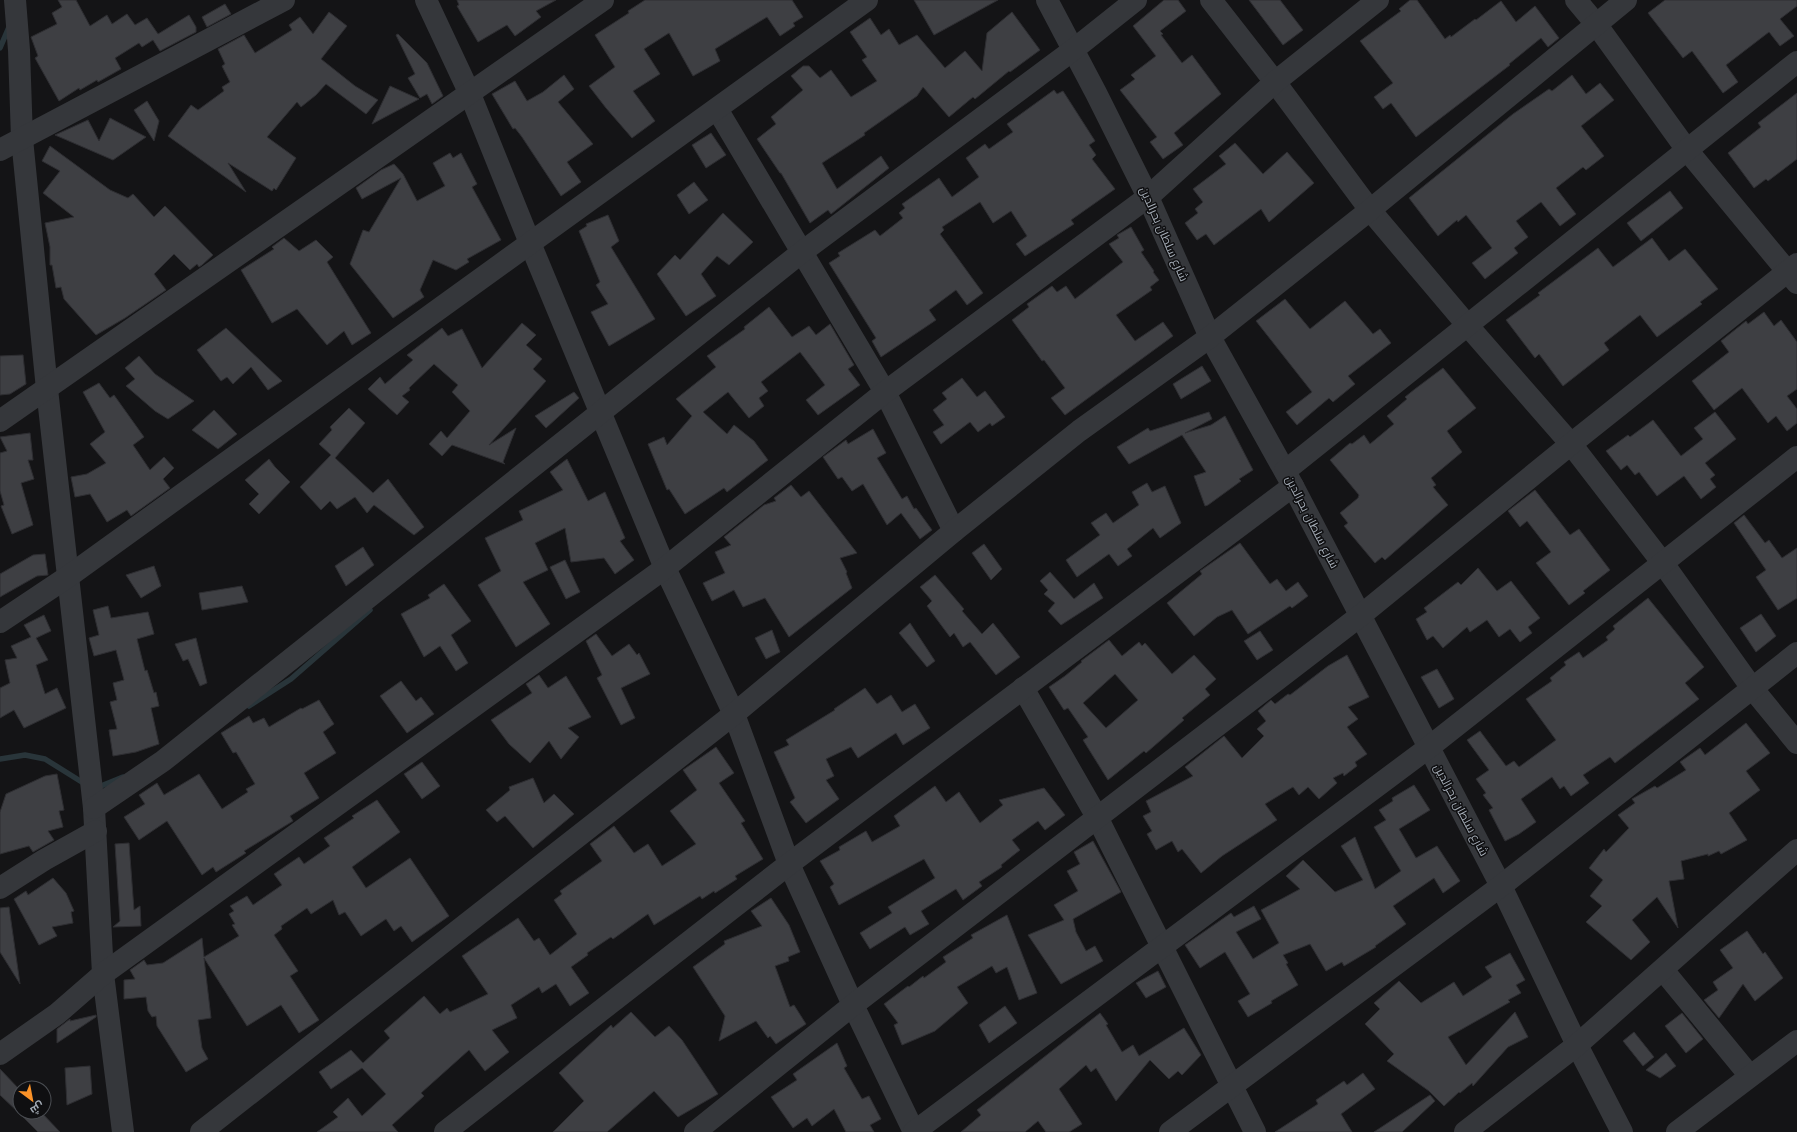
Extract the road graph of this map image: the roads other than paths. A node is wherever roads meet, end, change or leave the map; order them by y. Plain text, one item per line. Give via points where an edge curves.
1 (15, 0) edge
2 (284, 0) edge
3 (426, 0) edge
4 (603, 0) edge
5 (867, 0) edge
6 (1046, 0) edge
7 (1136, 0) edge
8 (1211, 0) edge
9 (1378, 0) edge
10 (1576, 0) edge
11 (1626, 0) edge
12 (1596, 24) junction
13 (1073, 50) junction
14 (1797, 62) edge
15 (1275, 82) junction
16 (470, 94) junction
17 (717, 109) junction
18 (22, 139) junction
19 (0, 150) edge
20 (1687, 150) junction
21 (1148, 197) junction
22 (1370, 210) junction
23 (530, 243) junction
24 (802, 252) junction
25 (1794, 273) edge
26 (1468, 326) junction
27 (1210, 337) junction
28 (47, 389) junction
29 (885, 392) junction
30 (600, 412) junction
31 (0, 421) edge
32 (1571, 444) junction
33 (1797, 457) edge
34 (1289, 479) junction
35 (954, 531) junction
36 (1662, 562) junction
37 (665, 568) junction
38 (69, 576) junction
39 (1360, 616) junction
40 (0, 622) edge
41 (1797, 653) edge
42 (1023, 688) junction
43 (1752, 688) junction
44 (734, 714) junction
45 (1797, 743) edge
46 (1428, 748) junction
47 (94, 808) junction
48 (1097, 817) junction
49 (96, 831) junction
50 (1797, 850) edge
51 (789, 864) junction
52 (1500, 886) junction
53 (0, 888) edge
54 (1163, 947) junction
55 (1663, 970) junction
56 (103, 974) junction
57 (853, 1005) junction
58 (1797, 1041) edge
59 (1577, 1045) junction
60 (0, 1054) edge
61 (1750, 1076) junction
62 (1231, 1085) junction
63 (124, 1132) edge
64 (201, 1132) edge
65 (445, 1132) edge
66 (695, 1132) edge
67 (914, 1132) edge
68 (1170, 1132) edge
69 (1255, 1132) edge
70 (1464, 1132) edge
71 (1622, 1132) edge
72 (1677, 1132) edge

1 - 18 street
2 - 18 street
3 - 16 street
4 - 16 street
5 - 17 street
6 - 13 street, شارع سلطان بحرالدين
7 - 13 street
8 - 15 street
9 - 15 street
10 - 12 street
11 - 12 street
12 - 20 street
12 - 22 street
13 - 21 street, شارع سلطان بحرالدين
13 - 24 street
14 - 20 street
15 - 21 street
15 - 22 street
16 - 23 street
16 - 28 street
17 - 23 street
17 - 24 street
18 - 19 street
18 - 28 street
20 - 25 street
20 - 26 street
21 - 27 street, شارع سلطان بحرالدين
21 - 29 street
22 - 26 street
22 - 27 street
23 - 30 street
23 - 38 street
24 - 29 street
24 - 30 street
25 - 32 street
26 - 32 street
26 - 34 street
27 - 34 street, شارع سلطان بحرالدين
27 - 35 street via 1078,431
28 - 31 street
28 - 38 street
29 - 35 street
29 - 37 street
30 - 37 street
30 - 47 street via 163,761
32 - 36 street
32 - 39 street
33 - 36 street
34 - 39 street, شارع سلطان بحرالدين
34 - 42 street
35 - 44 street
36 - 43 street
36 - 46 street
37 - 44 street
37 - 56 street
38 - 40 street
38 - 47 street
39 - 46 street, شارع سلطان بحرالدين
39 - 48 street
41 - 43 street
42 - 48 street
42 - 51 street
43 - 45 street
43 - 52 street
44 - 51 street
44 - 64 street
46 - 52 street, شارع سلطان بحرالدين
46 - 54 street
47 - 49 street
48 - 54 street
48 - 57 street
49 - 53 street
49 - 56 street
50 - 55 street
51 - 57 street
51 - 65 street
52 - 59 street, شارع سلطان بحرالدين
52 - 62 street
54 - 62 street
54 - 67 street
55 - 59 street
55 - 61 street
56 - 60 street via 57,1014
56 - 63 street
57 - 66 street
57 - 67 street
58 - 61 street
59 - 70 street
59 - 71 street, شارع سلطان بحرالدين
61 - 72 street
62 - 68 street
62 - 69 street

